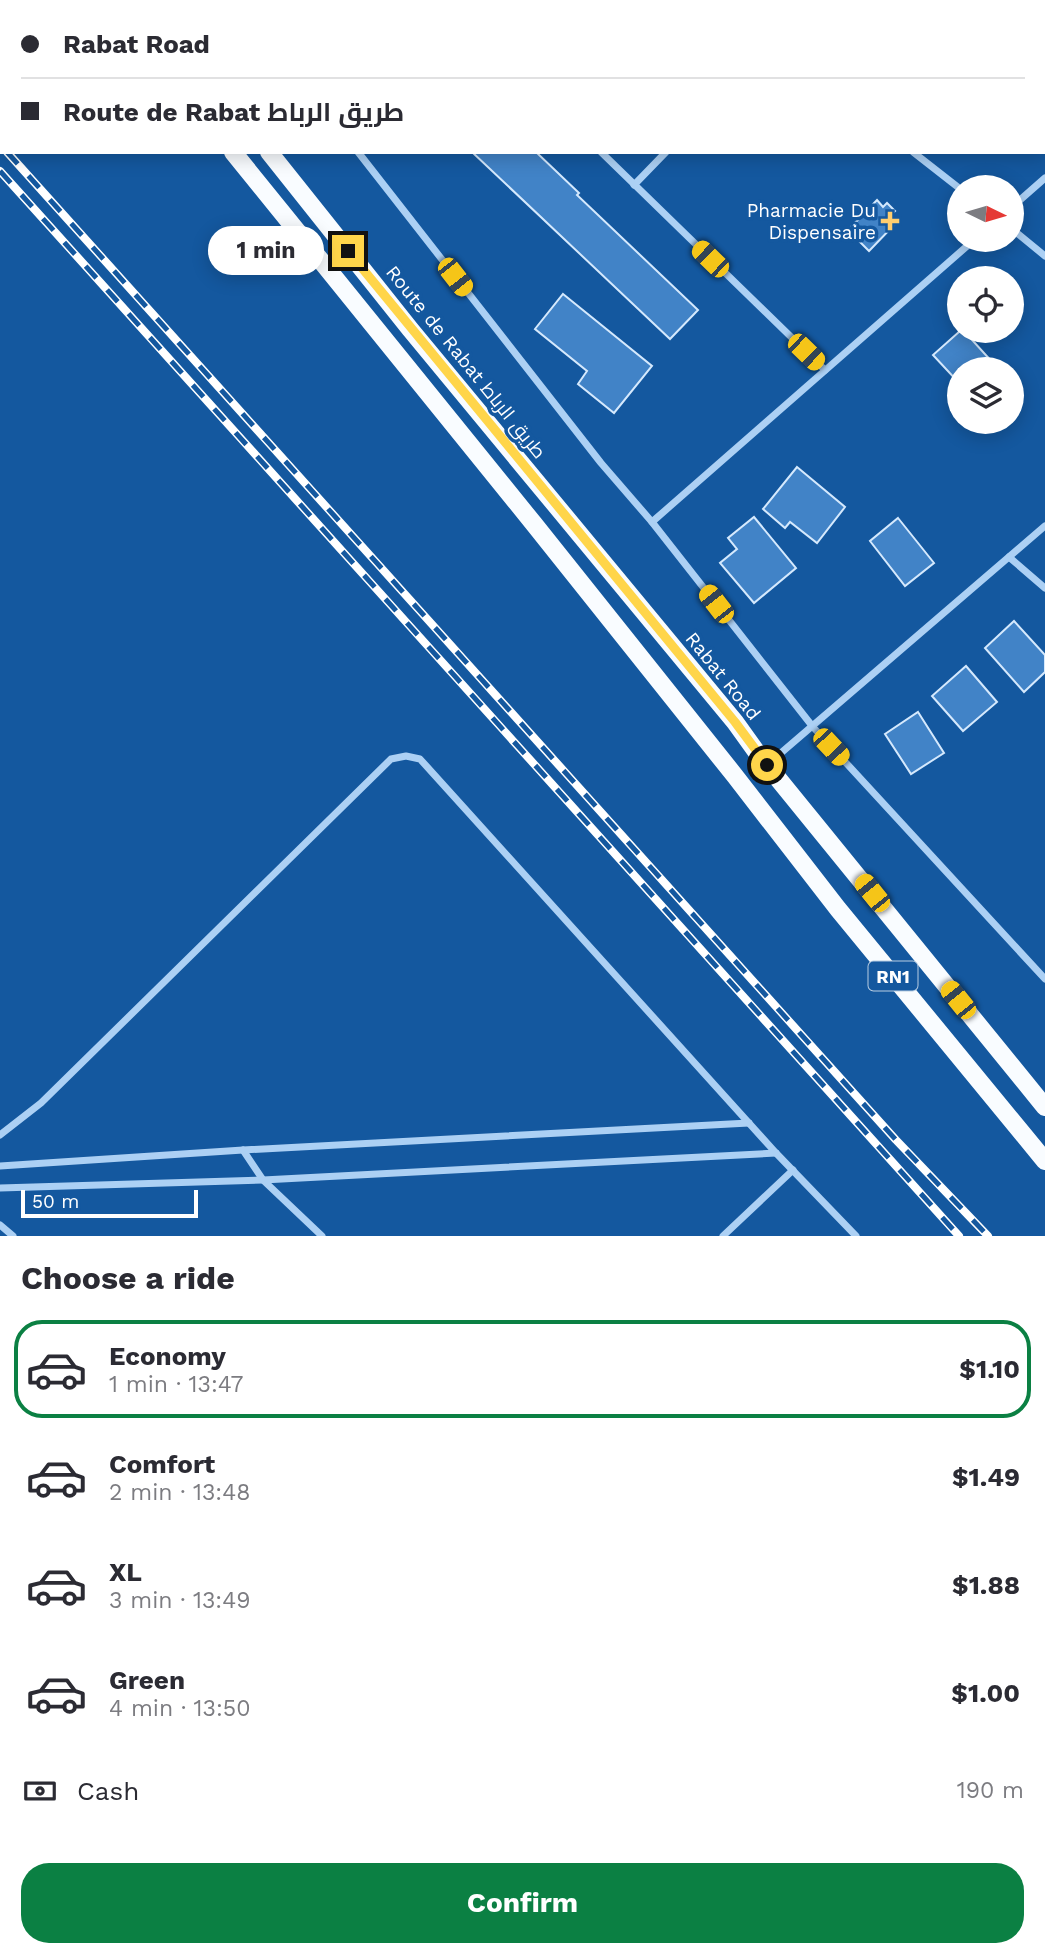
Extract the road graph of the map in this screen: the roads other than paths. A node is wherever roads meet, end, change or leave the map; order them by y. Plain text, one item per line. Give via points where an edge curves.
1 (235, 154) edge
2 (271, 154) edge
3 (360, 154) edge
4 (603, 154) edge
5 (664, 154) edge
6 (916, 154) edge
7 (947, 178) edge
8 (1045, 178) edge
9 (634, 185) junction
10 (1024, 196) edge
11 (1024, 239) edge
12 (960, 252) edge
13 (1045, 256) edge
14 (825, 370) junction
15 (652, 522) junction
16 (1045, 526) edge
17 (1009, 557) junction
18 (1045, 588) edge
19 (813, 727) junction
20 (767, 765) junction
21 (1045, 979) edge
22 (1045, 1107) edge
23 (749, 1124) junction
24 (0, 1135) edge
25 (243, 1150) junction
26 (775, 1153) junction
27 (1045, 1161) edge
28 (0, 1166) edge
29 (793, 1170) junction
30 (262, 1180) junction
31 (0, 1188) edge
32 (0, 1225) edge
33 (13, 1236) edge
34 (322, 1236) edge
35 (723, 1236) edge
36 (856, 1236) edge

1 - 27 main road, RN1
2 - 20 main road, Route de Rabat طريق الرباط / RN1
3 - 15 street
4 - 9 street
5 - 9 street
6 - 7 street
8 - 10 street
9 - 14 street
11 - 13 street
12 - 14 street
14 - 15 street
15 - 19 street
16 - 17 street
17 - 18 street
17 - 19 street
19 - 20 street
19 - 21 street
20 - 22 main road, RN1
23 - 24 street via 420,759 406,756 391,759 41,1103
23 - 25 street
23 - 26 street
25 - 28 street
25 - 30 street
26 - 29 street
26 - 30 street
29 - 35 street
29 - 36 street
30 - 31 street
30 - 34 street
32 - 33 street

